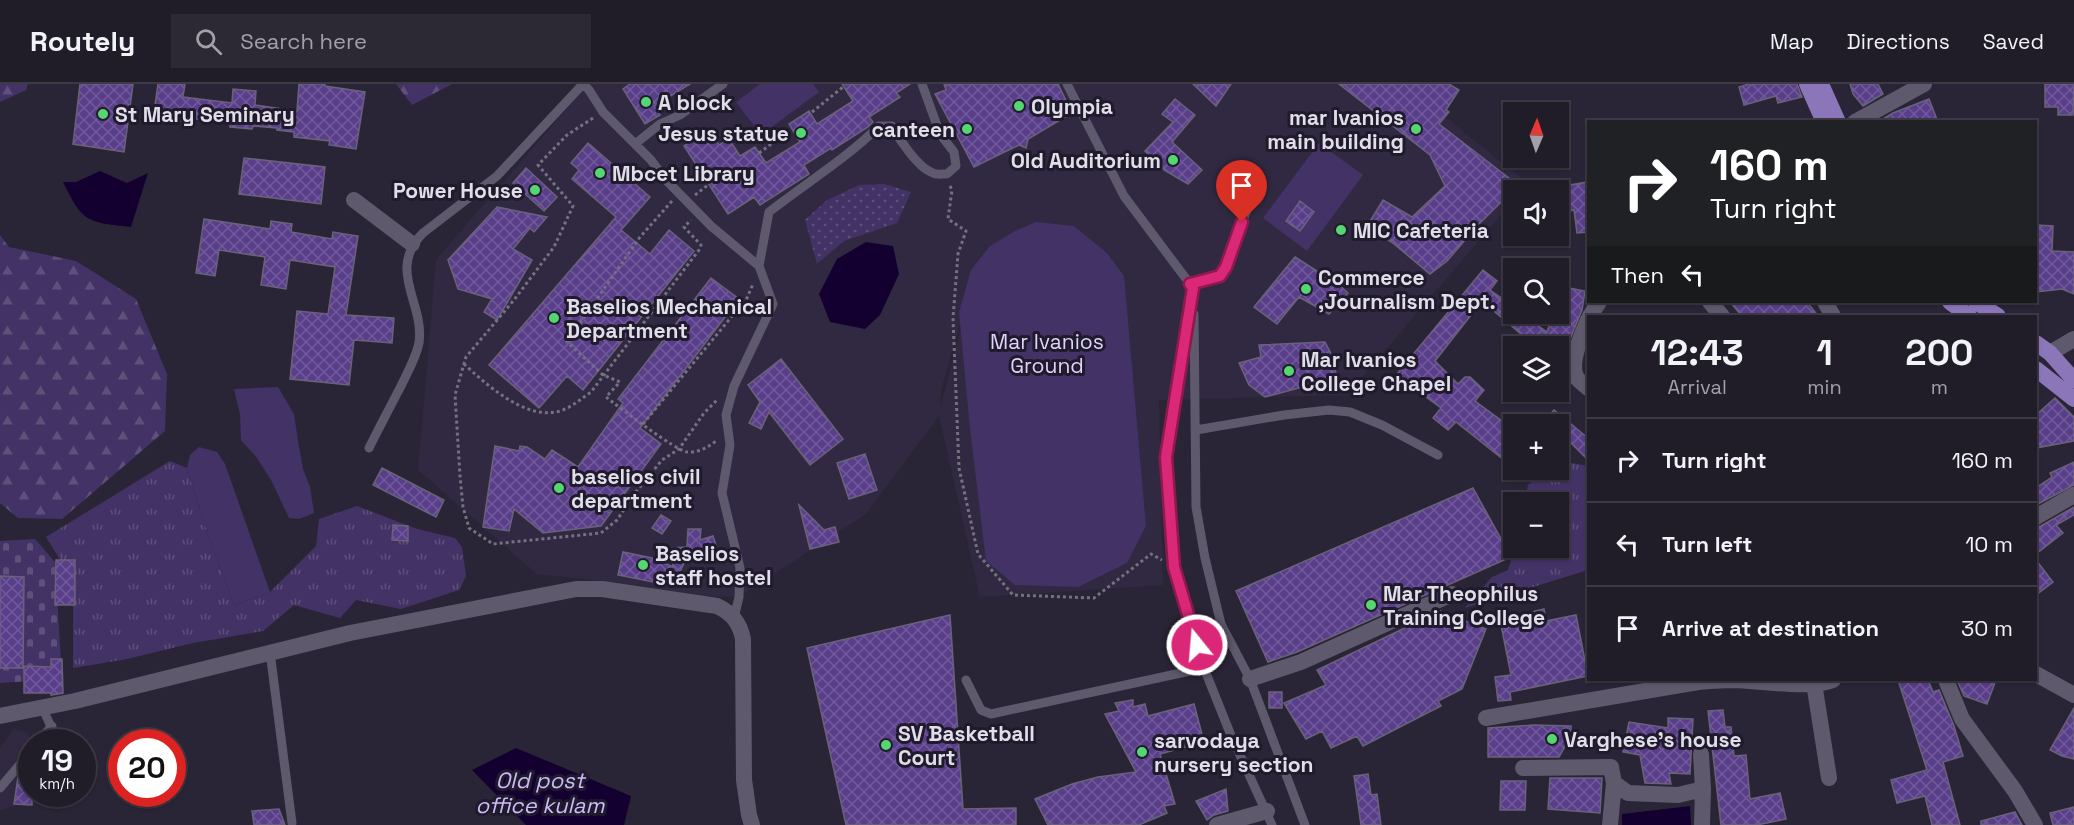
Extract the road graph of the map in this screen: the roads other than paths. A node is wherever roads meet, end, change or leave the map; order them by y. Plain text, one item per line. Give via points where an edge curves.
1 (583, 84) edge
2 (723, 84) edge
3 (922, 84) edge
4 (1067, 84) edge
5 (1807, 84) edge
6 (1821, 84) edge
7 (1924, 84) edge
8 (1823, 120) edge
9 (1837, 120) edge
10 (1859, 120) edge
11 (635, 144) junction
12 (354, 201) dead end
13 (1250, 202) dead end
14 (412, 244) junction
15 (760, 267) junction
16 (1192, 286) junction
17 (1711, 303) edge
18 (1951, 303) edge
19 (1978, 303) edge
20 (1721, 315) edge
21 (1968, 315) edge
22 (1996, 315) edge
23 (1587, 323) edge
24 (2074, 339) edge
25 (2037, 344) edge
26 (2050, 353) junction
27 (2037, 370) edge
28 (2074, 380) edge
29 (1587, 387) edge
30 (2074, 399) edge
31 (1196, 429) junction
32 (369, 448) dead end
33 (1438, 455) dead end
34 (2074, 495) edge
35 (2037, 516) edge
36 (1452, 594) dead end
37 (734, 618) junction
38 (270, 652) junction
39 (1204, 668) junction
40 (2037, 675) edge
41 (1250, 679) junction
42 (966, 680) dead end
43 (1716, 681) edge
44 (1761, 681) edge
45 (1830, 681) edge
46 (1946, 681) edge
47 (1814, 683) junction
48 (2074, 695) edge
49 (42, 707) junction
50 (0, 716) edge
51 (1486, 718) dead end
52 (51, 726) junction
53 (48, 729) edge
54 (52, 729) edge
55 (1701, 754) dead end
56 (18, 767) edge
57 (1523, 768) dead end
58 (1829, 778) dead end
59 (1614, 783) junction
60 (0, 788) edge
61 (1703, 789) junction
62 (1270, 818) edge
63 (292, 824) dead end
64 (752, 825) edge
65 (1217, 825) edge
66 (1305, 825) edge
67 (1610, 825) edge
68 (1702, 825) edge
69 (2035, 825) edge

1 - 11 lane via 603,112
1 - 14 lane via 497,176
2 - 11 lane
3 - 15 lane via 940,134 954,152 956,166 947,174 933,173 900,142 892,126 879,126 770,212
4 - 16 lane via 1124,196
5 - 8 main road
6 - 9 main road
7 - 10 street
11 - 15 lane via 711,226
12 - 14 street
13 - 16 lane via 1223,272
14 - 32 lane via 407,264 408,285 419,343
15 - 37 lane via 773,304 734,386 726,415 730,446 722,493 740,568
16 - 31 lane
16 - 39 lane via 1166,457 1174,567
17 - 20 street
18 - 21 main road
19 - 22 main road
23 - 29 street via 1574,371
24 - 26 street
25 - 26 main road
26 - 28 main road
27 - 30 main road
31 - 33 lane via 1295,413 1350,412
31 - 41 lane via 1197,507 1205,558 1221,624
34 - 35 street
36 - 41 street via 1301,662
37 - 38 street via 717,606 576,589
37 - 64 street via 743,639 744,780
38 - 49 street
38 - 63 lane
39 - 42 lane via 991,714 981,710
39 - 62 lane
40 - 48 street
41 - 66 lane
43 - 51 street
44 - 47 street
45 - 47 street
46 - 69 street via 1962,718
47 - 58 street
49 - 50 street
49 - 52 lane
52 - 53 lane
52 - 54 lane
55 - 61 street
56 - 60 lane
57 - 59 street via 1611,767
59 - 61 street via 1628,793 1678,795
59 - 67 street
61 - 68 street
62 - 65 street

